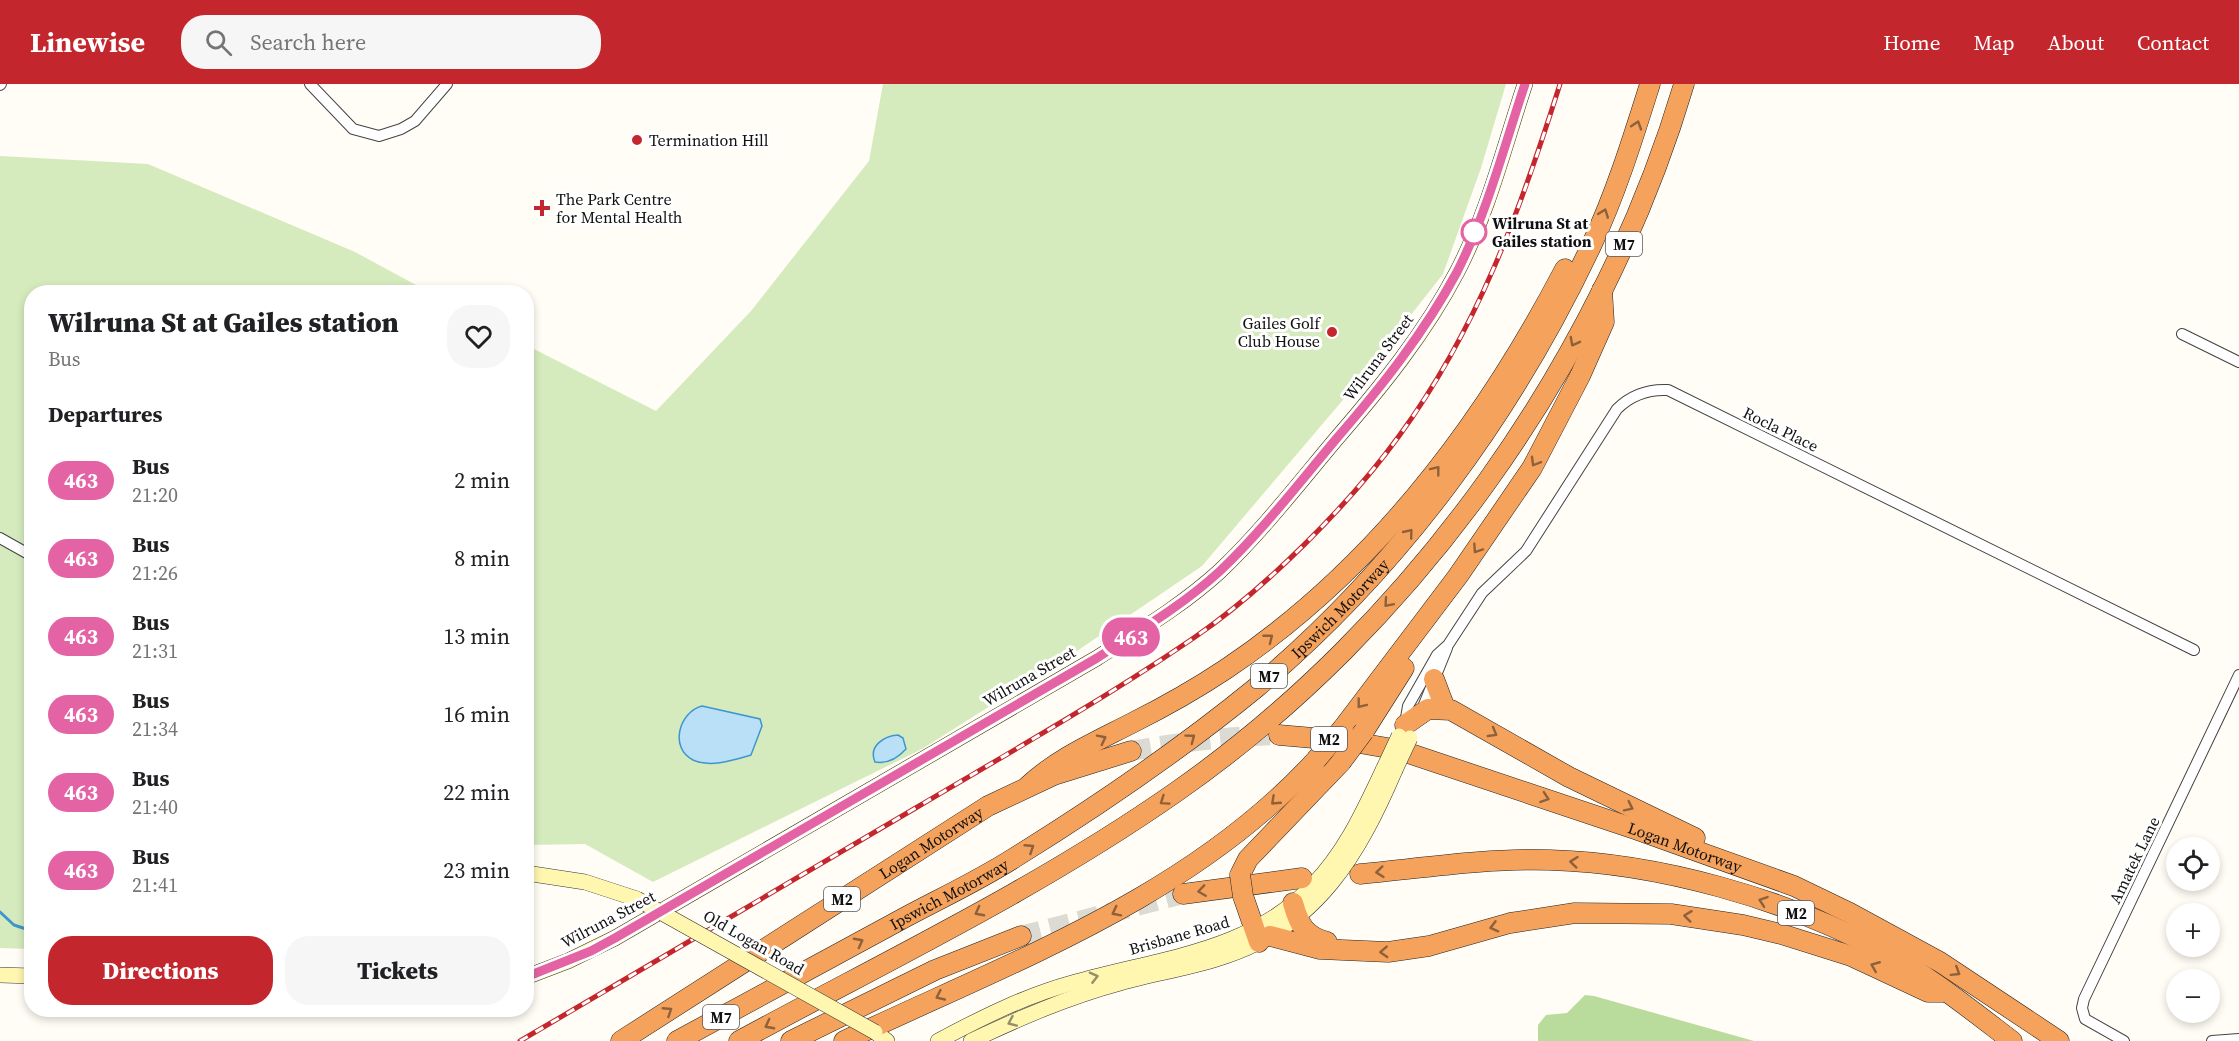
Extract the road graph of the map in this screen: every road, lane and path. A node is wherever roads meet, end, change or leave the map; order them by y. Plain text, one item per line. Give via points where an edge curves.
1 (310, 84) edge
2 (447, 84) edge
3 (1525, 84) edge
4 (1650, 84) edge
5 (1684, 84) edge
6 (1594, 240) junction
7 (1602, 290) junction
8 (2182, 334) dead end
9 (2239, 362) edge
10 (0, 538) edge
11 (24, 552) edge
12 (1423, 625) junction
13 (1448, 645) junction
14 (2194, 650) dead end
15 (2239, 675) edge
16 (1434, 679) junction
17 (1444, 708) junction
18 (1421, 712) junction
19 (1404, 733) junction
20 (1279, 735) tunnel mouth
21 (1131, 751) tunnel mouth
22 (1028, 786) junction
23 (1751, 869) junction
24 (534, 874) edge
25 (1360, 874) dead end
26 (1302, 878) dead end
27 (1183, 894) tunnel mouth
28 (1295, 910) junction
29 (1021, 936) tunnel mouth
30 (1261, 936) junction
31 (1340, 950) junction
32 (534, 974) edge
33 (0, 975) edge
34 (24, 976) edge
35 (1946, 992) junction
36 (878, 1038) edge
37 (2239, 1039) edge
38 (621, 1041) edge
39 (677, 1041) edge
40 (739, 1041) edge
41 (791, 1041) edge
42 (844, 1041) edge
43 (938, 1041) edge
44 (971, 1041) edge
45 (2012, 1041) edge
46 (2059, 1041) edge
47 (2124, 1041) edge
48 (2212, 1041) edge

1 - 2 street via 354,129 379,136 415,121
3 - 32 main road, Wilruna Street via 1487,201 1457,271 1425,327 1386,381 1271,519 1219,572 1157,620 1097,658 615,938
6 -> 4 highway, Ipswich Motorway / M7
5 - 7 highway, Ipswich Motorway / M7 via 1658,164
22 -> 6 highway via 1050,765 1154,712 1226,669 1328,588 1377,540 1441,464 1518,354 1574,252
39 -> 6 highway, Ipswich Motorway / M7 via 1010,861 1126,786 1257,687 1362,586 1435,502 1490,426 1533,357
7 -> 12 highway via 1604,322 1557,422 1510,501
7 -> 40 highway, Ipswich Motorway / M7 via 1517,439 1456,522 1343,651 1264,723 1178,791 1076,859
8 - 9 street
10 - 11 street
12 - 30 highway, bridge via 1417,649 1341,762 1248,859 1240,875 1243,896
12 -> 42 highway, bridge via 1316,760 1244,829 1162,886 1099,920
13 - 14 street, Rocla Place via 1482,593 1526,551 1617,409 1629,397 1656,389 1668,390
13 - 16 street, Rocla Place
13 - 19 street, Rocla Place via 1437,655 1408,706
15 - 47 street, Amatek Lane via 2084,999 2085,1019
16 - 17 highway
16 - 18 street, Rocla Place
17 - 18 highway
17 -> 23 highway via 1600,793 1743,857
18 - 19 highway
19 - 28 main road, Brisbane Road, bridge via 1389,769 1345,846
20 -> 23 highway, Logan Motorway / M2 via 1399,750
21 - 22 highway, Logan Motorway / M2 via 1077,766
38 -> 22 highway, Logan Motorway / M2 via 958,824
23 -> 46 highway, Logan Motorway / M2 via 1840,908 1923,952
24 - 36 main road, Old Logan Road, bridge via 585,882 637,899
35 -> 25 highway, Logan Motorway / M2 via 1883,951 1842,932 1741,894 1680,878 1553,860 1494,861
26 -> 27 highway
28 - 30 main road, Brisbane Road
28 - 31 highway via 1308,935
29 - 41 highway via 935,970
30 - 31 highway
43 -> 30 main road, Brisbane Road via 1072,982
30 -> 44 main road, Brisbane Road via 1209,962 1086,993
35 -> 31 highway via 1928,992 1859,960 1781,933 1671,914 1575,913 1510,923 1407,950
33 - 34 main road
35 - 45 highway, Logan Motorway / M2
37 - 48 street

